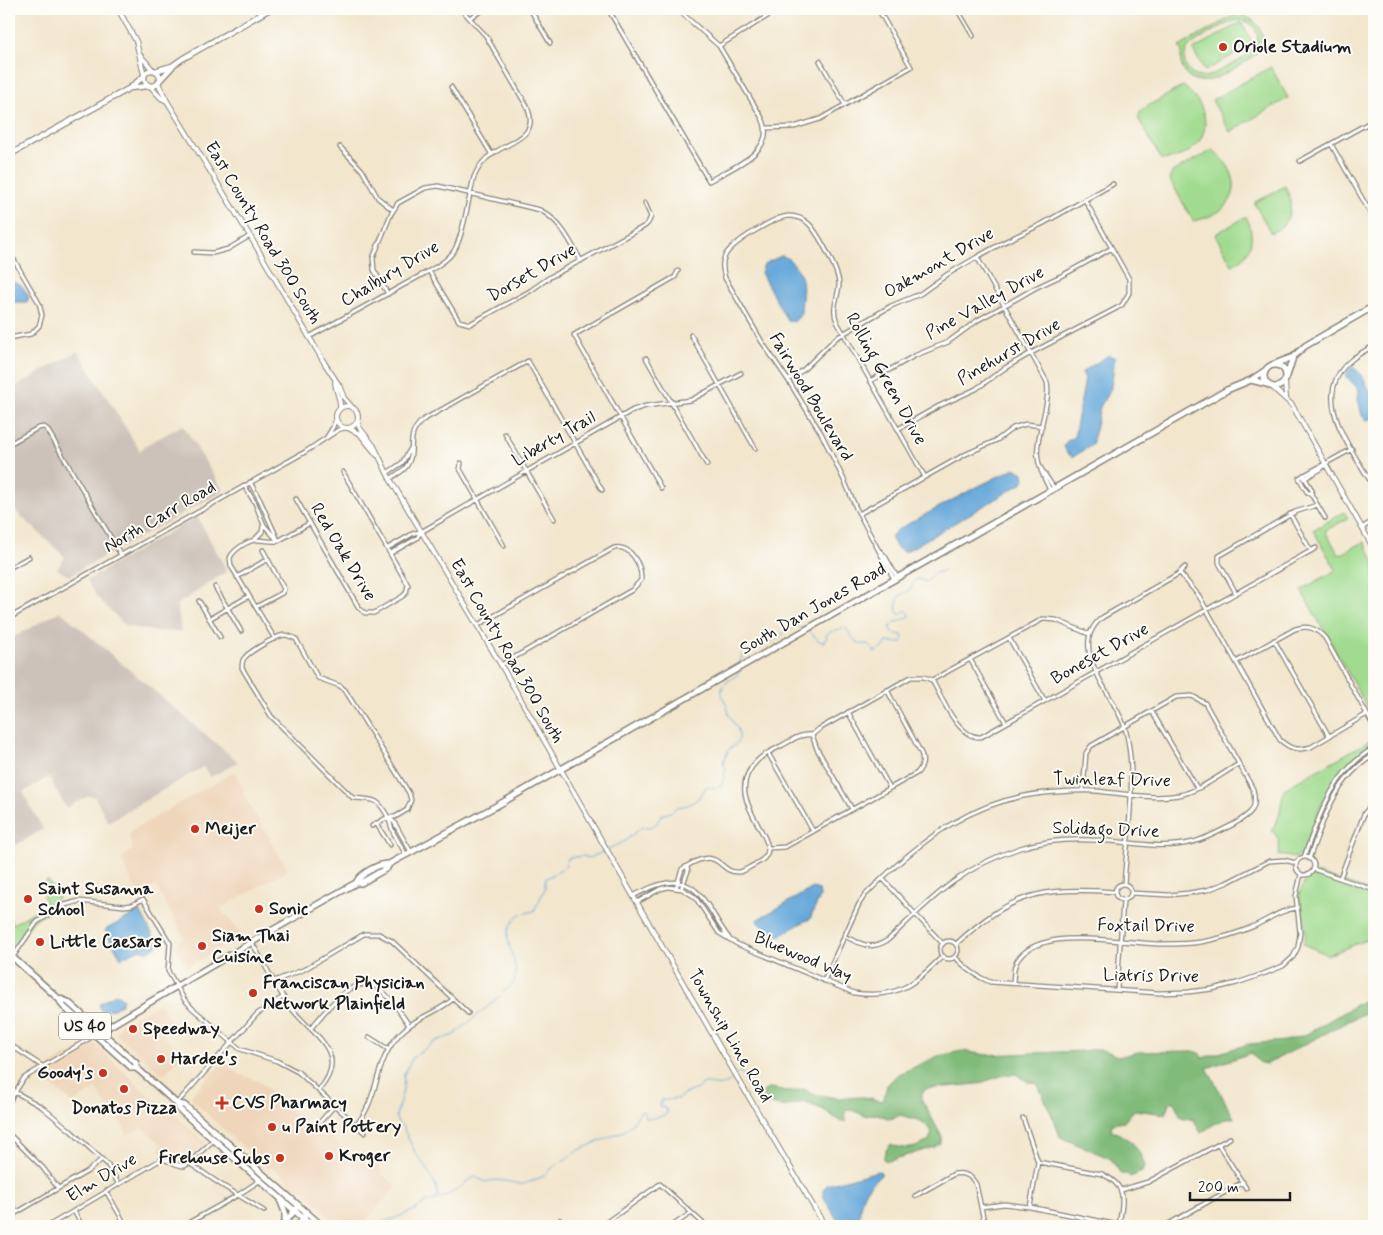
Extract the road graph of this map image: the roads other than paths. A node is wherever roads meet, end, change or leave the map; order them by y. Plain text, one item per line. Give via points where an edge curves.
1 (118, 9) edge
2 (270, 9) edge
3 (460, 9) edge
4 (485, 9) edge
5 (530, 9) edge
6 (608, 9) edge
7 (677, 9) edge
8 (779, 9) edge
9 (878, 9) edge
10 (957, 9) edge
11 (469, 18) junction
12 (973, 36) dead end
13 (550, 43) dead end
14 (719, 46) junction
15 (140, 55) junction
16 (820, 61) dead end
17 (172, 66) junction
18 (154, 71) junction
19 (144, 76) junction
20 (159, 82) junction
21 (149, 86) junction
22 (451, 87) dead end
23 (130, 88) junction
24 (167, 100) junction
25 (845, 105) junction
26 (1374, 120) edge
27 (767, 128) junction
28 (1331, 144) junction
29 (340, 146) dead end
30 (492, 154) junction
31 (9, 155) edge
32 (1300, 161) dead end
33 (1113, 184) dead end
34 (470, 194) junction
35 (1085, 200) junction
36 (645, 203) dead end
37 (393, 210) junction
38 (796, 217) joint
39 (1374, 218) edge
40 (250, 236) junction
41 (1112, 248) junction
42 (9, 251) edge
43 (194, 252) dead end
44 (977, 257) junction
45 (581, 261) junction
46 (429, 271) junction
47 (678, 271) dead end
48 (388, 294) junction
49 (1004, 305) junction
50 (1374, 306) edge
51 (843, 333) junction
52 (691, 335) dead end
53 (309, 337) junction
54 (9, 338) edge
55 (1374, 346) edge
56 (1031, 354) junction
57 (1293, 357) junction
58 (646, 358) dead end
59 (1272, 365) junction
60 (1266, 370) junction
61 (741, 373) dead end
62 (1286, 379) junction
63 (788, 380) junction
64 (1251, 380) junction
65 (335, 381) junction
66 (870, 381) junction
67 (720, 385) junction
68 (1270, 386) junction
69 (1286, 398) junction
70 (672, 404) junction
71 (351, 406) junction
72 (340, 408) junction
73 (620, 417) junction
74 (336, 418) junction
75 (358, 421) junction
76 (1042, 426) junction
77 (346, 428) junction
78 (898, 429) junction
79 (505, 434) dead end
80 (325, 440) junction
81 (575, 443) junction
82 (9, 444) edge
83 (411, 448) junction
84 (756, 448) dead end
85 (1352, 449) junction
86 (378, 457) junction
87 (461, 463) dead end
88 (1326, 464) junction
89 (707, 465) dead end
90 (526, 471) junction
91 (343, 472) dead end
92 (387, 472) junction
93 (925, 477) junction
94 (1304, 477) junction
95 (390, 478) junction
96 (250, 482) junction
97 (244, 485) junction
98 (1374, 487) edge
99 (661, 488) dead end
100 (1052, 489) junction
101 (602, 490) dead end
102 (1311, 494) junction
103 (296, 499) dead end
104 (477, 499) junction
105 (1318, 505) junction
106 (859, 514) junction
107 (1290, 514) junction
108 (1325, 518) dead end
109 (554, 519) dead end
110 (1374, 520) edge
111 (310, 523) junction
112 (264, 525) junction
113 (1362, 528) junction
114 (422, 532) junction
115 (254, 540) junction
116 (278, 540) junction
117 (504, 546) dead end
118 (388, 548) junction
119 (1316, 548) dead end
120 (1374, 549) edge
121 (263, 550) dead end
122 (1311, 551) junction
123 (391, 553) junction
124 (121, 555) junction
125 (29, 557) dead end
126 (268, 559) junction
127 (1185, 566) dead end
128 (9, 568) edge
129 (1180, 573) junction
130 (237, 577) junction
131 (896, 578) junction
132 (215, 587) dead end
133 (1236, 594) junction
134 (249, 596) junction
135 (199, 601) dead end
136 (256, 607) junction
137 (228, 609) junction
138 (1207, 610) junction
139 (9, 618) edge
140 (209, 619) junction
141 (478, 625) junction
142 (241, 631) dead end
143 (1089, 634) junction
144 (220, 637) dead end
145 (275, 638) junction
146 (1009, 638) junction
147 (1274, 640) junction
148 (970, 659) junction
149 (1236, 662) junction
150 (501, 665) junction
151 (1096, 672) junction
152 (932, 680) junction
153 (887, 690) junction
154 (1045, 701) junction
155 (848, 712) junction
156 (1152, 712) junction
157 (1367, 714) junction
158 (1006, 723) junction
159 (1124, 727) junction
160 (1374, 727) edge
161 (812, 736) junction
162 (1329, 736) junction
163 (1374, 748) edge
164 (768, 753) junction
165 (1374, 755) edge
166 (1239, 764) junction
167 (560, 769) junction
168 (890, 788) junction
169 (1197, 788) junction
170 (1083, 791) junction
171 (1130, 794) junction
172 (1374, 801) edge
173 (852, 809) junction
174 (388, 817) junction
175 (813, 831) junction
176 (1126, 843) junction
177 (390, 845) dead end
178 (769, 848) junction
179 (409, 853) junction
180 (1304, 857) junction
181 (612, 859) joint
182 (1309, 859) junction
183 (1296, 863) junction
184 (687, 866) junction
185 (1313, 869) junction
186 (1301, 874) junction
187 (882, 878) junction
188 (1340, 878) junction
189 (677, 882) junction
190 (683, 884) junction
191 (1124, 884) junction
192 (650, 888) junction
193 (676, 888) junction
194 (681, 889) junction
195 (1374, 890) edge
196 (652, 892) junction
197 (1115, 892) junction
198 (1131, 893) junction
199 (633, 896) junction
200 (1122, 901) junction
201 (637, 902) junction
202 (1297, 908) junction
203 (915, 914) junction
204 (844, 936) junction
205 (731, 940) junction
206 (1120, 942) junction
207 (252, 943) junction
208 (943, 944) junction
209 (956, 944) junction
210 (11, 956) edge
211 (943, 956) junction
212 (955, 956) junction
213 (274, 981) junction
214 (824, 981) junction
215 (1013, 983) junction
216 (176, 986) junction
217 (1117, 990) junction
218 (283, 997) junction
219 (452, 998) junction
220 (59, 999) junction
221 (468, 1013) dead end
222 (409, 1025) junction
223 (310, 1028) junction
224 (101, 1032) junction
225 (95, 1035) junction
226 (369, 1037) dead end
227 (232, 1042) junction
228 (9, 1044) edge
229 (16, 1049) junction
230 (388, 1049) junction
231 (9, 1053) edge
232 (42, 1066) junction
233 (136, 1068) junction
234 (319, 1090) junction
235 (15, 1092) junction
236 (9, 1102) edge
237 (177, 1104) junction
238 (335, 1106) junction
239 (1023, 1118) dead end
240 (320, 1122) dead end
241 (356, 1125) junction
242 (365, 1133) dead end
243 (9, 1134) edge
244 (218, 1136) junction
245 (1230, 1138) dead end
246 (213, 1140) junction
247 (1218, 1144) junction
248 (101, 1160) junction
249 (1038, 1162) junction
250 (189, 1163) junction
251 (259, 1181) junction
252 (1243, 1182) junction
253 (118, 1183) junction
254 (58, 1188) junction
255 (1120, 1188) junction
256 (1246, 1188) dead end
257 (106, 1191) junction
258 (238, 1195) junction
259 (914, 1196) dead end
260 (278, 1198) junction
261 (9, 1200) edge
262 (298, 1206) junction
263 (981, 1207) junction
264 (1030, 1207) junction
265 (74, 1211) junction
266 (264, 1211) dead end
267 (17, 1212) junction
268 (294, 1212) junction
269 (691, 1212) junction
270 (9, 1216) edge
271 (305, 1217) junction
272 (560, 1220) dead end
273 (193, 1221) junction
274 (284, 1224) edge
275 (984, 1224) edge
276 (1119, 1225) edge
277 (48, 1226) edge
278 (82, 1226) edge
279 (126, 1226) edge
280 (183, 1226) edge
281 (196, 1226) edge
282 (298, 1226) edge
283 (312, 1226) edge
284 (322, 1226) edge
285 (568, 1226) edge
286 (601, 1226) edge
287 (672, 1226) edge
288 (706, 1226) edge
289 (826, 1226) edge
290 (962, 1226) edge
291 (1165, 1226) edge

1 - 15 street via 136,40
2 - 17 main road
3 - 11 street
4 - 11 street
5 - 13 street
6 - 27 street via 709,181 755,153 762,146
7 - 14 street
8 - 14 street
9 - 25 street via 911,68
10 - 12 street
11 - 30 street, Chalbury Drive via 486,36 531,117 530,126 522,136
14 - 27 street
15 - 18 street
15 - 19 street
16 - 25 street
17 - 18 main road
17 - 20 main road
18 - 19 main road via 148,71
18 - 20 main road via 159,75
19 - 21 main road via 144,82
19 - 23 main road
20 - 21 main road
20 - 24 street, East County Road 300 South
21 - 23 main road
21 - 24 street, East County Road 300 South
22 - 30 street
23 - 31 main road
24 - 40 street, East County Road 300 South
25 - 27 street via 803,125
26 - 28 street
28 - 32 street
28 - 39 street
29 - 37 street via 362,170 378,198
30 - 34 street, Chalbury Drive via 477,170
33 - 35 street, Oakmont Drive
34 - 37 street via 432,186 398,203
34 - 45 street via 545,213 561,227
34 - 46 street, Chalbury Drive via 456,247 442,264
35 - 41 street
35 - 44 street, Oakmont Drive
36 - 45 street, Dorset Drive via 650,217 648,223
37 - 48 street via 373,258 374,270
38 - 51 street, Rolling Green Drive via 813,229 838,275 834,313
38 - 63 street, Fairwood Boulevard via 780,218 733,245 724,258 723,269 762,342
40 - 43 street via 228,249 213,253
40 - 53 street, East County Road 300 South
41 - 49 street, Pine Valley Drive
41 - 56 street, Pinehurst Drive via 1128,279 1129,293 1122,305
42 - 54 street via 39,303 42,315 39,326 31,334
44 - 49 street
44 - 51 street, Oakmont Drive via 920,294
45 - 46 street, Dorset Drive via 470,324 459,321
46 - 48 street, Chalbury Drive
47 - 73 street via 675,277 574,335
48 - 53 street, Chalbury Drive
49 - 56 street
49 - 66 street, Pine Valley Drive via 948,342 914,356
50 - 57 main road via 1305,346
51 - 63 street, Oakmont Drive
51 - 66 street, Rolling Green Drive
52 - 67 street
53 - 65 street, East County Road 300 South
55 - 85 street via 1348,362 1334,386 1334,414
56 - 76 street via 1048,387
56 - 78 street, Pinehurst Drive via 976,389
57 - 59 main road
57 - 62 main road
58 - 70 street
59 - 60 main road
59 - 62 main road via 1283,368
60 - 64 main road, South Dan Jones Road
60 - 68 main road via 1264,377
61 - 67 street, Liberty Trail
62 - 68 main road via 1278,387
62 - 69 street
63 - 106 street, Fairwood Boulevard via 821,433
64 - 68 main road
64 - 100 main road, South Dan Jones Road via 1227,390
65 - 71 street, East County Road 300 South
65 - 72 street, East County Road 300 South
66 - 78 street, Rolling Green Drive
67 - 70 street, Liberty Trail via 691,400
67 - 84 street
68 - 69 street
69 - 88 street
70 - 73 street, Liberty Trail via 642,407
70 - 89 street
71 - 72 street
71 - 75 street via 358,412
72 - 74 street
73 - 81 street, Liberty Trail
73 - 99 street
74 - 77 street via 338,424
74 - 80 street
75 - 77 street
75 - 86 street, East County Road 300 South
76 - 93 street via 1019,426
76 - 100 street via 1038,464
77 - 80 street, North Carr Road
77 - 86 street, East County Road 300 South via 360,434
78 - 93 street, Rolling Green Drive
79 - 90 street
80 - 96 street, North Carr Road
81 - 83 street via 528,361 423,420 414,430
81 - 90 street, Liberty Trail
81 - 101 street
82 - 124 street via 38,428 47,429
83 - 92 street via 402,463
83 - 95 street via 407,465
85 - 88 street
85 - 98 street
86 - 92 street, East County Road 300 South
87 - 104 street via 460,469
88 - 94 street
88 - 113 street
90 - 104 street, Liberty Trail
90 - 109 street
91 - 118 street, Red Oak Drive
92 - 95 street, East County Road 300 South
93 - 106 street
94 - 102 street
94 - 102 street via 1299,478
95 - 114 street, East County Road 300 South
96 - 97 street, North Carr Road
96 - 116 street
97 - 112 street
97 - 124 street, North Carr Road
100 - 131 main road, South Dan Jones Road
102 - 105 street
103 - 111 street, Red Oak Drive
104 - 114 street, Liberty Trail
104 - 117 street
105 - 107 street
105 - 108 street
106 - 131 street, Fairwood Boulevard
107 - 122 street
107 - 133 street via 1221,554 1218,563
110 - 113 street
111 - 116 street
111 - 123 street, Red Oak Drive via 358,608 365,613 374,612 403,596 408,589
112 - 115 street
112 - 116 street
113 - 120 street
114 - 118 street via 414,533
114 - 123 street, Liberty Trail
114 - 141 street, East County Road 300 South
115 - 116 street
115 - 130 street via 231,554 230,562
118 - 123 street, Red Oak Drive
119 - 122 street, Boneset Drive
121 - 126 street
122 - 133 street, Boneset Drive
124 - 139 street, North Carr Road
125 - 128 street
126 - 130 street
126 - 136 street via 284,589
127 - 129 street
129 - 138 street via 1198,593
129 - 143 street via 1103,616
130 - 134 street
131 - 167 main road, South Dan Jones Road
132 - 137 street
133 - 138 street, Boneset Drive
134 - 136 street
134 - 137 street
135 - 140 street
136 - 145 street
137 - 140 street
137 - 142 street
138 - 149 street
138 - 151 street, Boneset Drive
140 - 144 street
141 - 150 street, East County Road 300 South
141 - 150 street via 614,548 626,549 636,562 642,577 632,590
143 - 146 street via 1047,618
143 - 151 street via 1088,654
145 - 174 street via 284,635 296,639 318,678 345,690 409,793 411,800 407,810
145 - 174 street via 249,653 242,663 271,716 353,798 380,803
146 - 148 street
146 - 154 street
147 - 149 street
147 - 157 street via 1304,626 1313,628 1325,638
147 - 162 street
148 - 152 street
148 - 158 street
149 - 162 street via 1280,740 1287,746 1302,750
150 - 167 street, East County Road 300 South
151 - 154 street, Boneset Drive
151 - 159 street
152 - 153 street via 911,677
152 - 158 street, Boneset Drive via 958,725 970,736 981,737
153 - 155 street
153 - 168 street via 924,760 917,773
154 - 158 street, Boneset Drive
155 - 161 street
155 - 168 street
156 - 159 street
156 - 166 street, Solidago Drive via 1176,697 1198,698 1205,703
156 - 169 street
157 - 160 street
157 - 162 street
159 - 170 street via 1091,746 1086,753
159 - 171 street via 1131,762
161 - 164 street via 801,735
161 - 173 street
163 - 180 street via 1356,761 1335,786
164 - 175 street
164 - 178 street via 756,761 748,775 745,790 748,808
165 - 182 street via 1359,766 1339,789
166 - 169 street, Twinleaf Drive
166 - 176 street, Solidago Drive via 1255,796 1255,804 1247,816 1189,843 1166,846
167 - 179 main road, South Dan Jones Road
167 - 181 street, East County Road 300 South
168 - 173 street
169 - 171 street, Twinleaf Drive via 1179,795
170 - 171 street, Twinleaf Drive
170 - 187 street, Twinleaf Drive via 1020,797 986,806 931,836
171 - 176 street
172 - 188 street via 1364,814
173 - 175 street
174 - 177 street via 374,824
174 - 179 street via 393,832
174 - 179 street via 394,822
175 - 178 street via 785,847
176 - 191 street
176 - 203 street, Solidago Drive via 1050,841 991,858 951,882
178 - 184 street via 764,859 738,872 732,872 708,858
179 - 207 main road, South Dan Jones Road via 364,874 356,883
180 - 182 street
180 - 183 street
181 - 199 street, Township Line Road
182 - 185 street
183 - 186 street
183 - 198 street via 1269,861 1207,890 1170,895
184 - 189 street via 682,869
184 - 190 street
185 - 186 street via 1309,874
185 - 188 street
186 - 202 street, Liatris Drive
187 - 203 street
187 - 204 street, Twinleaf Drive via 859,904
188 - 195 street
189 - 190 street, Bluewood Way
189 - 192 street, Bluewood Way via 664,882
189 - 193 street
190 - 194 street
190 - 205 street, Bluewood Way via 704,899
191 - 197 street
191 - 198 street via 1129,886
192 - 196 street
192 - 199 street, Bluewood Way
193 - 194 street, Bluewood Way
193 - 196 street, Bluewood Way
194 - 205 street, Bluewood Way via 695,897 719,933
196 - 201 street, Bluewood Way
197 - 200 street
197 - 209 street via 1059,890 1026,897 990,915
198 - 200 street
199 - 201 street, Township Line Road
200 - 206 street
201 - 289 street, Township Line Road
202 - 206 street, Foxtail Drive via 1279,912 1253,927 1228,936 1198,942
202 - 217 street, Liatris Drive via 1298,947 1293,958 1283,966 1237,984 1212,989 1159,993
203 - 204 street, Solidago Drive via 888,940 873,947
203 - 208 street
204 - 214 street, Twinleaf Drive
205 - 214 street, Bluewood Way
206 - 215 street, Foxtail Drive via 1075,938 1039,945 1018,958
206 - 217 street
207 - 213 street
207 - 216 main road, South Dan Jones Road
208 - 209 street
208 - 211 street
209 - 212 street via 958,952
210 - 216 street via 37,922 65,905 78,901 124,906 143,899 170,943 168,971
210 - 220 main road, US 40
211 - 212 street via 950,959
211 - 214 street, Bluewood Way via 912,983 895,992 874,996 854,993
212 - 215 street, Liatris Drive via 967,969 990,982
213 - 218 street
213 - 219 street via 303,970 364,934 375,933 392,941
215 - 217 street, Liatris Drive
216 - 224 main road, South Dan Jones Road
216 - 227 street via 192,1008
218 - 223 street
218 - 227 street via 257,1014
219 - 221 street
219 - 222 street
220 - 224 main road, US 40 via 68,1002
220 - 225 main road, US 40
222 - 223 street via 381,990 364,984 348,989
222 - 230 street
223 - 234 street via 325,1044 330,1061 330,1072
224 - 225 main road, South Dan Jones Road
224 - 233 main road, US 40 via 136,1063
225 - 232 street
225 - 233 main road, US 40 via 132,1068
226 - 230 street
227 - 234 street via 240,1049 290,1067
227 - 237 street
228 - 229 street
229 - 231 street
229 - 232 street
230 - 241 street via 366,1112
232 - 235 street via 24,1078
233 - 237 main road, US 40
234 - 238 street
235 - 236 street
235 - 248 street via 42,1107
237 - 244 main road, US 40 via 184,1105
237 - 246 main road, US 40
238 - 240 street
238 - 241 street
239 - 249 street
241 - 242 street
243 - 254 street
244 - 246 street
244 - 262 main road, US 40
245 - 247 street
246 - 250 street
246 - 251 main road, US 40
247 - 252 street
247 - 255 street via 1148,1182
248 - 253 street
248 - 254 street
249 - 255 street via 1102,1174
249 - 264 street
250 - 253 street, Elm Drive via 182,1167 160,1160
250 - 258 street
251 - 258 street
251 - 260 main road, US 40
252 - 256 street
252 - 291 street
253 - 257 street, Elm Drive
254 - 267 street
255 - 276 street via 1123,1202
257 - 265 street, Elm Drive
257 - 279 street
258 - 266 street
258 - 273 street
259 - 263 street via 954,1174 967,1174 976,1184
260 - 268 main road, US 40
260 - 274 main road via 284,1209
261 - 267 street
262 - 268 main road
262 - 271 main road, US 40
263 - 264 street via 1004,1204
263 - 275 street
264 - 276 street
265 - 277 street, Elm Drive
265 - 278 street
267 - 270 street
268 - 271 main road, US 40
268 - 274 main road
269 - 286 street via 660,1184
269 - 287 street
269 - 288 street
271 - 282 main road
271 - 283 main road, US 40
271 - 284 main road, US 40
272 - 285 street
273 - 280 street
273 - 281 street
275 - 290 street

